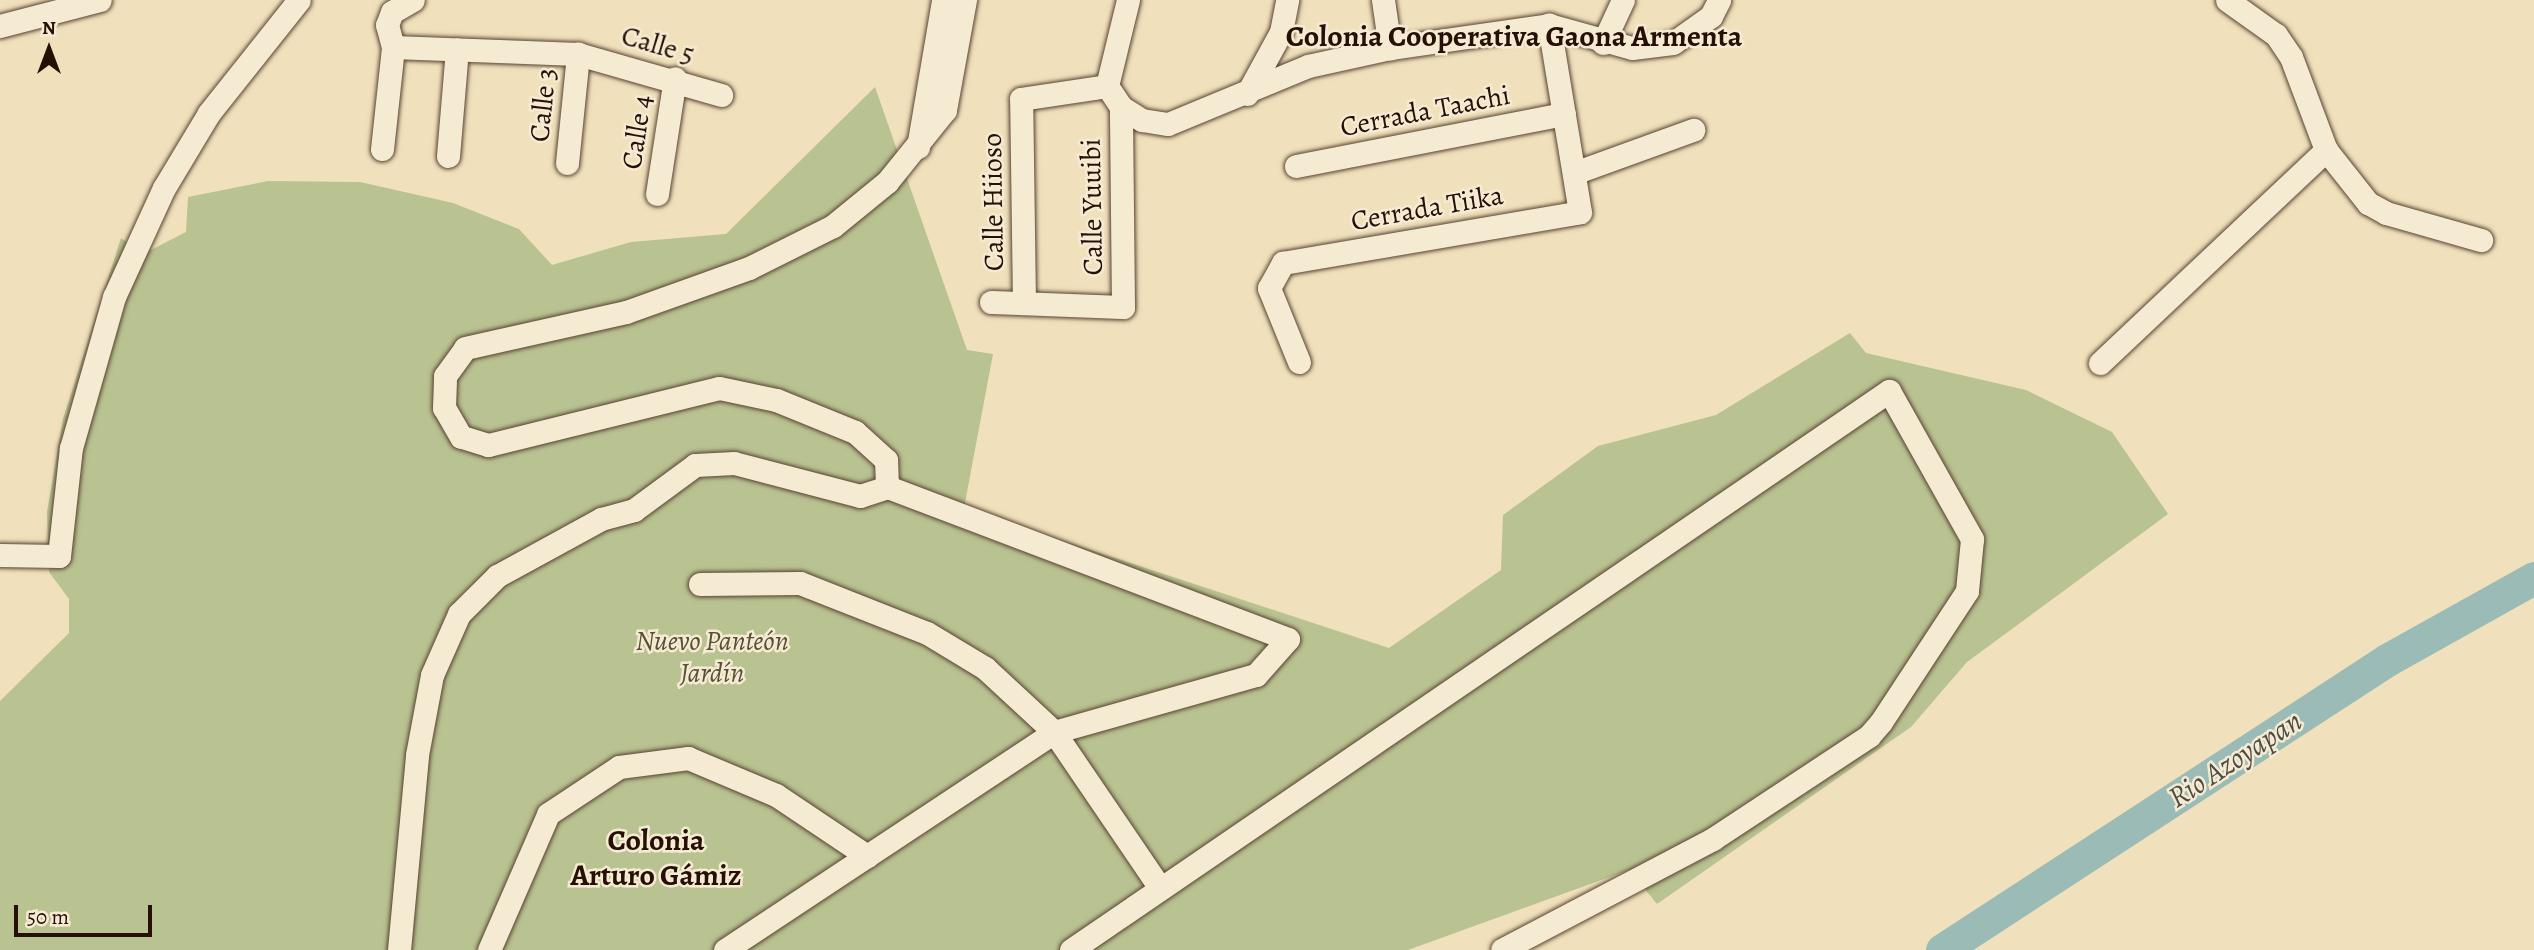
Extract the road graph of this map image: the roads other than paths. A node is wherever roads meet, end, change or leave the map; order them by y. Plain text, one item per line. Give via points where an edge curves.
1 (100, 0) edge
2 (299, 0) edge
3 (414, 0) edge
4 (943, 0) edge
5 (965, 0) edge
6 (1128, 0) edge
7 (1287, 0) edge
8 (1383, 0) edge
9 (1623, 0) edge
10 (1719, 0) edge
11 (2227, 0) edge
12 (1549, 25) junction
13 (0, 26) edge
14 (1603, 43) junction
15 (393, 47) junction
16 (1390, 48) junction
17 (457, 49) junction
18 (578, 54) junction
19 (675, 78) junction
20 (1107, 86) junction
21 (1247, 94) junction
22 (721, 95) dead end
23 (1121, 107) junction
24 (1564, 114) junction
25 (1693, 130) dead end
26 (918, 147) junction
27 (382, 149) dead end
28 (2326, 150) junction
29 (448, 156) dead end
30 (567, 163) dead end
31 (1297, 166) dead end
32 (1574, 173) junction
33 (657, 194) dead end
34 (2481, 240) dead end
35 (991, 302) dead end
36 (1024, 303) junction
37 (1299, 362) dead end
38 (2100, 363) dead end
39 (887, 487) junction
40 (0, 555) edge
41 (700, 584) dead end
42 (1054, 732) junction
43 (867, 856) junction
44 (1160, 888) junction
45 (399, 950) edge
46 (489, 950) edge
47 (725, 950) edge
48 (1071, 950) edge
49 (1502, 950) edge

1 - 13 street
2 - 40 street via 209,113 163,188 114,298 71,449 59,556
3 - 15 street via 392,12 387,25
4 - 26 street
5 - 26 street via 944,110
6 - 20 street
7 - 21 street via 1281,32
8 - 16 street
9 - 14 street
10 - 14 street via 1711,16 1673,43 1632,48
11 - 28 street via 2284,46
12 - 14 street
12 - 16 street
12 - 24 street
15 - 17 street, Calle 5
15 - 27 street
16 - 21 street via 1308,66
17 - 18 street, Calle 5
17 - 29 street
18 - 19 street, Calle 5
18 - 30 street, Calle 3
19 - 22 street, Calle 5
19 - 33 street, Calle 4
20 - 23 street
20 - 36 street, Calle Hiioso via 1021,99
21 - 23 street via 1168,124 1142,120
23 - 36 street, Calle Yuuibi via 1123,307
24 - 31 street, Cerrada Taachi
24 - 32 street
25 - 32 street
26 - 39 street via 834,226 749,268 626,312 500,336 465,348 445,376 444,408 461,437 488,445 719,388 776,400 855,432 886,460
28 - 34 street via 2368,203 2386,213
28 - 38 street
32 - 37 street, Cerrada Tiika via 1580,212 1283,263 1269,288
35 - 36 street
39 - 42 street via 1288,639 1256,675
39 - 45 street via 860,496 734,463 695,465 634,510 601,519 497,576 459,614 432,675 417,755
41 - 42 street via 800,583 856,601 985,668
42 - 43 street
42 - 44 street
43 - 46 street via 776,794 688,758 619,767 548,814
43 - 47 street
44 - 48 street
44 - 49 street via 1889,391 1972,539 1967,591 1881,722 1869,736 1713,839

